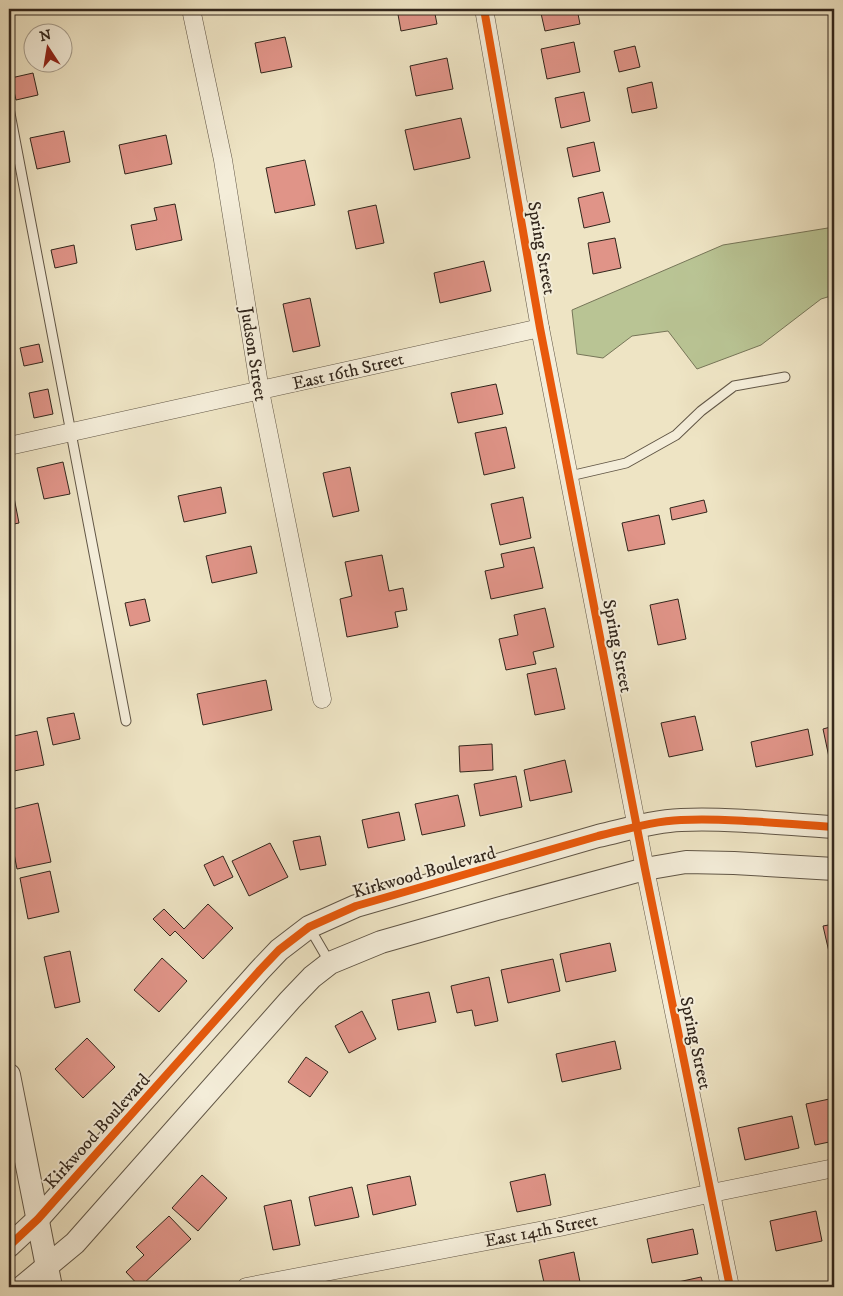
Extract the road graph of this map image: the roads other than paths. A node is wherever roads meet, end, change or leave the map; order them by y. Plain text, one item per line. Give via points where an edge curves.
1 (191, 9) edge
2 (484, 9) edge
3 (9, 108) edge
4 (540, 328) junction
5 (785, 377) dead end
6 (260, 391) junction
7 (70, 433) junction
8 (9, 446) edge
9 (570, 476) junction
10 (322, 698) dead end
11 (126, 721) dead end
12 (637, 827) junction
13 (834, 827) edge
14 (834, 869) edge
15 (645, 870) junction
16 (309, 927) junction
17 (330, 963) junction
18 (9, 1075) edge
19 (834, 1168) edge
20 (712, 1193) junction
21 (38, 1219) junction
22 (9, 1246) edge
23 (49, 1277) edge
24 (330, 1279) edge
25 (22, 1287) edge
26 (246, 1287) edge
27 (730, 1287) edge

1 - 6 street, Judson Street via 223,160
2 - 4 street, Spring Street
3 - 7 lane
4 - 6 street, East 16th Street
4 - 9 street, Spring Street
5 - 9 lane via 734,386 676,435 626,463
6 - 7 street, East 16th Street
6 - 10 street, Judson Street
7 - 8 street, East 16th Street
7 - 11 lane
9 - 12 street, Spring Street
12 - 13 street, Kirkwood Boulevard via 679,820
12 - 15 street, Spring Street
12 - 16 street, Kirkwood Boulevard via 356,906
14 - 15 street via 686,862
15 - 17 street via 381,942
15 - 20 street, Spring Street
16 - 17 lane
16 - 21 street, Kirkwood Boulevard via 279,950 260,970
17 - 23 street via 290,1000 74,1243
18 - 21 street
19 - 20 street, East 14th Street
20 - 24 street, East 14th Street
20 - 27 street, Spring Street
21 - 22 street, Kirkwood Boulevard
21 - 23 street
23 - 25 street
24 - 26 street, East 14th Street

